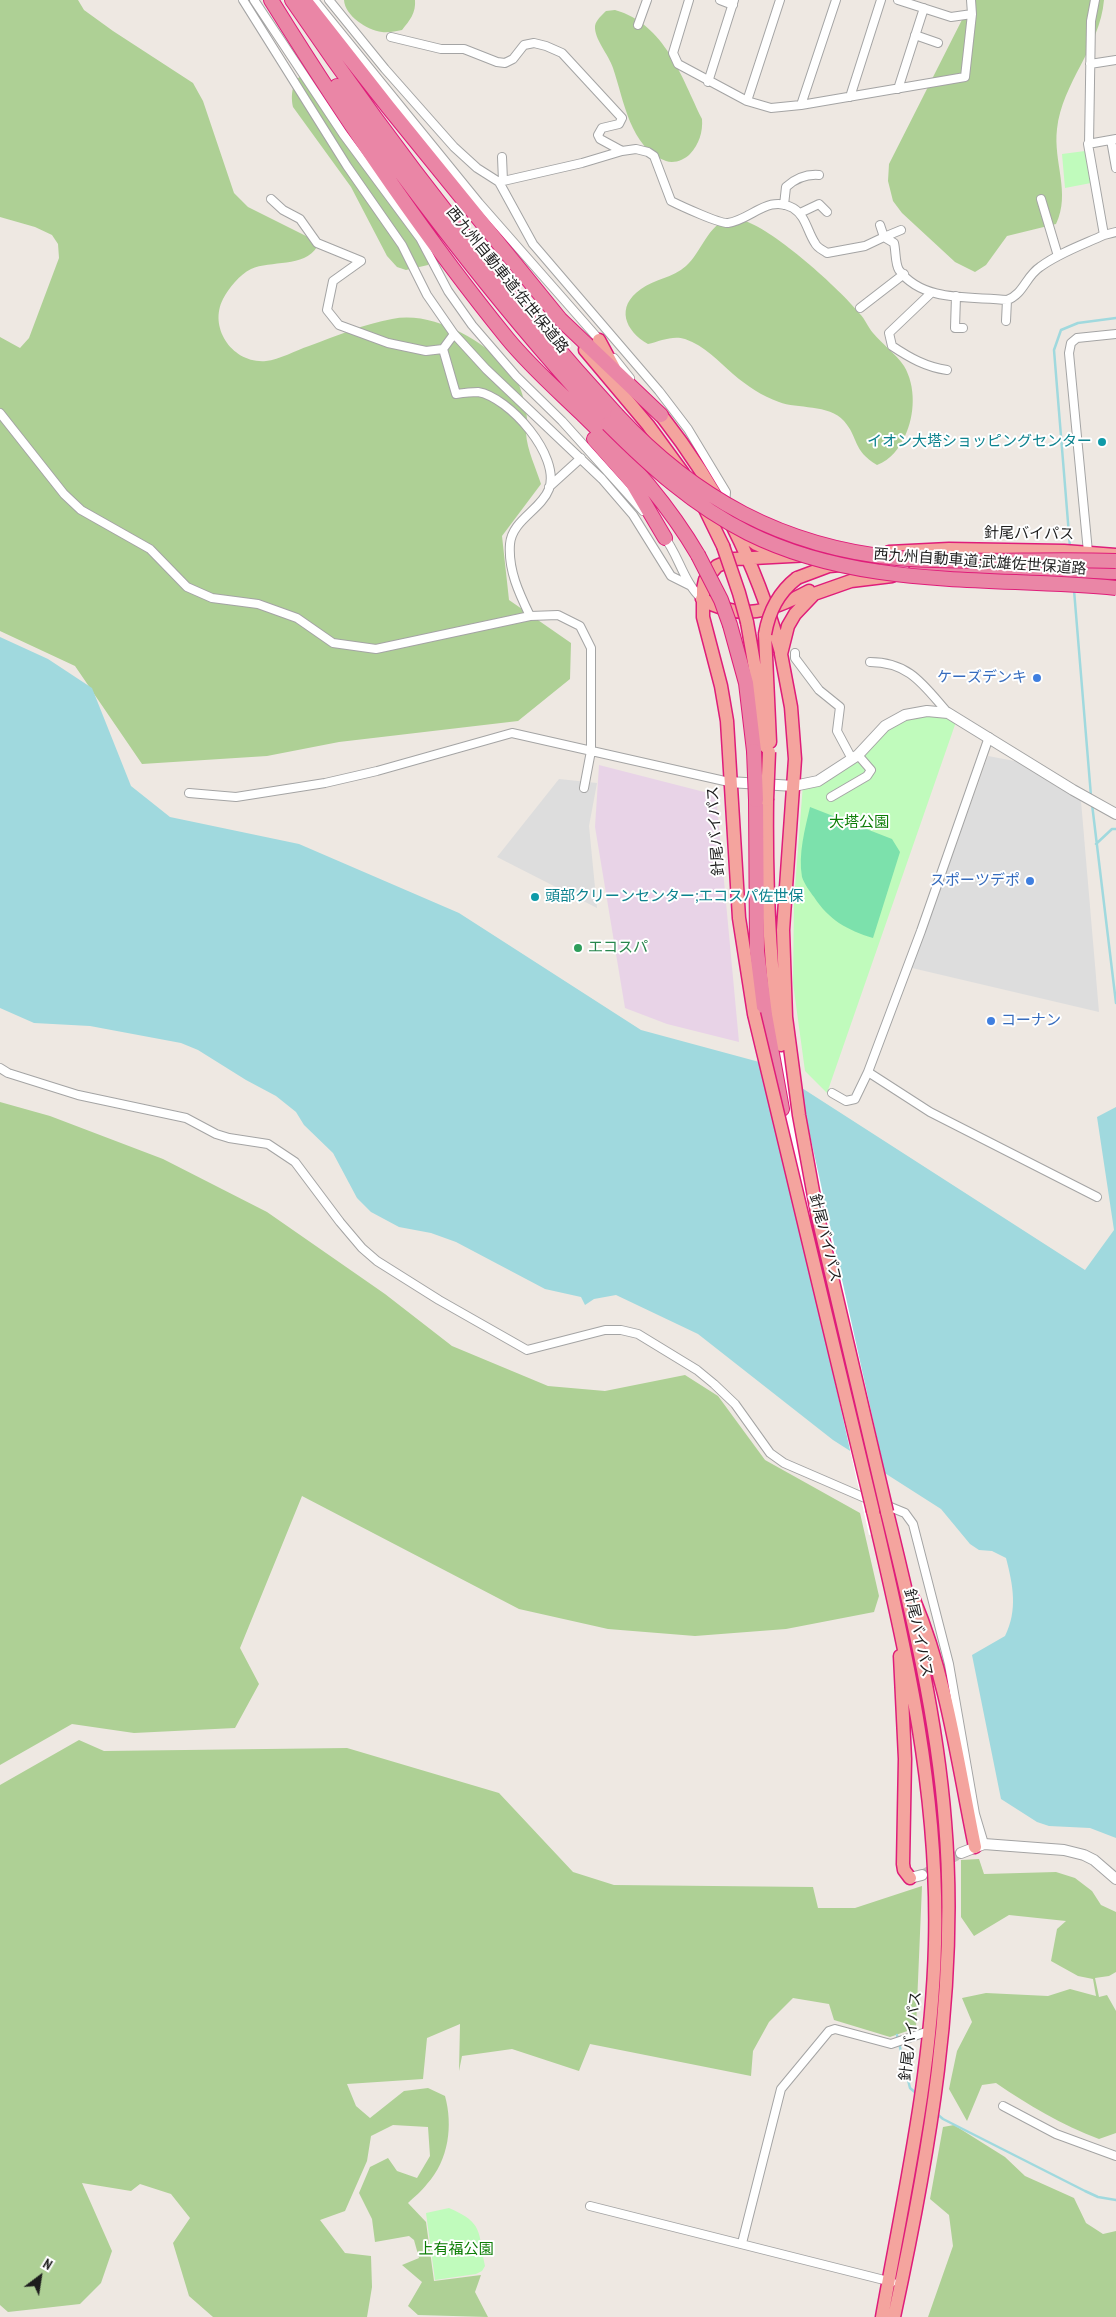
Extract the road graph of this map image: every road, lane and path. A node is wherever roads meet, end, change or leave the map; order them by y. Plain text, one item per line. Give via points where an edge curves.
1 (243, 0) edge
2 (254, 0) edge
3 (272, 0) edge
4 (276, 0) edge
5 (292, 0) edge
6 (304, 0) edge
7 (314, 0) edge
8 (329, 0) edge
9 (647, 0) edge
10 (690, 0) edge
11 (720, 0) edge
12 (780, 0) edge
13 (836, 0) edge
14 (881, 0) edge
15 (971, 0) edge
16 (1095, 0) edge
17 (902, 1) edge
18 (733, 2) edge
19 (924, 8) junction
20 (972, 14) junction
21 (638, 25) dead end
22 (915, 35) junction
23 (390, 37) dead end
24 (938, 43) dead end
25 (1116, 60) edge
26 (1090, 64) junction
27 (708, 82) junction
28 (898, 88) junction
29 (850, 96) junction
30 (747, 100) junction
31 (801, 105) junction
32 (1113, 140) edge
33 (1090, 144) junction
34 (622, 151) junction
35 (502, 157) dead end
36 (1116, 168) edge
37 (819, 175) dead end
38 (501, 182) junction
39 (271, 199) dead end
40 (1041, 199) dead end
41 (784, 205) junction
42 (826, 212) dead end
43 (800, 213) junction
44 (880, 224) dead end
45 (901, 230) dead end
46 (1116, 232) edge
47 (1104, 235) junction
48 (884, 237) junction
49 (1058, 256) junction
50 (904, 274) junction
51 (931, 293) junction
52 (956, 296) junction
53 (1007, 300) junction
54 (860, 308) dead end
55 (560, 319) junction
56 (1006, 320) dead end
57 (956, 328) dead end
58 (454, 334) junction
59 (1116, 334) edge
60 (599, 340) junction
61 (443, 349) junction
62 (615, 370) junction
63 (947, 370) dead end
64 (537, 372) junction
65 (0, 413) edge
66 (661, 415) junction
67 (612, 420) junction
68 (648, 425) junction
69 (581, 458) junction
70 (549, 487) junction
71 (724, 507) junction
72 (732, 521) junction
73 (764, 523) joint
74 (757, 537) joint
75 (665, 538) junction
76 (895, 552) joint
77 (1116, 555) edge
78 (787, 556) junction
79 (748, 558) junction
80 (1116, 562) edge
81 (1086, 564) junction
82 (1066, 565) junction
83 (1116, 571) edge
84 (909, 574) junction
85 (1116, 583) edge
86 (689, 585) junction
87 (1116, 588) edge
88 (702, 599) junction
89 (768, 610) junction
90 (530, 616) junction
91 (795, 653) dead end
92 (781, 654) junction
93 (870, 662) dead end
94 (948, 713) junction
95 (989, 737) junction
96 (591, 751) junction
97 (762, 752) junction
98 (855, 757) junction
99 (729, 782) junction
100 (794, 786) junction
101 (584, 788) dead end
102 (188, 793) dead end
103 (831, 797) dead end
104 (1116, 814) edge
105 (770, 1015) junction
106 (0, 1068) edge
107 (868, 1072) junction
108 (832, 1094) dead end
109 (1097, 1197) dead end
110 (802, 1215) joint
111 (888, 1572) junction
112 (903, 1575) junction
113 (980, 1845) junction
114 (962, 1853) tunnel mouth
115 (916, 1877) dead end
116 (1116, 1879) edge
117 (929, 2031) junction
118 (932, 2056) junction
119 (1003, 2106) dead end
120 (918, 2156) junction
121 (1116, 2156) edge
122 (590, 2206) dead end
123 (742, 2243) junction
124 (888, 2281) junction
125 (901, 2284) junction
126 (882, 2317) edge
127 (894, 2317) edge

1 - 58 street via 402,245 427,295
2 - 75 street via 343,134 420,238 448,290 472,325
3 - 64 highway via 325,84 423,226 506,337
4 - 67 highway, 西九州自動車道;佐世保道路 via 424,204 515,319
5 - 67 highway, 西九州自動車道;佐世保道路 via 430,191
6 - 55 highway
7 - 60 street via 479,203
8 - 38 street via 454,147 477,168
9 - 21 street
10 - 27 street via 673,53 678,64
11 - 18 street
12 - 30 street
13 - 31 street
14 - 29 street
15 - 20 street
16 - 26 street
17 - 19 street
18 - 27 street
19 - 20 street via 950,17
19 - 22 street
20 - 28 street via 965,77
22 - 24 street
22 - 28 street
23 - 34 street via 441,50 464,49 497,62 513,59 524,45 534,43 562,53 622,118 619,124 602,128 598,135
25 - 26 street
26 - 33 street
27 - 30 street
28 - 29 street
29 - 31 street
30 - 31 street via 771,108
32 - 33 street
32 - 36 street
33 - 47 street
34 - 38 street
34 - 41 street via 636,148 648,152 658,163 671,201 718,222 735,221 771,204
35 - 38 street
37 - 41 street via 807,174 791,182 786,187
38 - 71 street via 533,244 688,429 726,492
39 - 61 street via 300,219 317,242 362,261 333,282 328,310 339,325 388,343 426,351
40 - 49 street
41 - 43 street
42 - 43 street via 819,204
43 - 48 street via 816,245 826,253 865,246
44 - 48 street
45 - 48 street
46 - 47 street
47 - 49 street
48 - 50 street via 894,243 898,269
49 - 53 street via 1038,268 1015,298
50 - 51 street
50 - 54 street
51 - 52 street
51 - 63 street via 889,333 892,346 912,359 932,368
52 - 53 street
52 - 57 street
53 - 56 street
55 - 62 highway
55 - 68 highway
58 - 61 street
58 - 69 street via 486,369
59 - 81 street via 1077,338 1071,343 1069,353
60 - 62 highway
60 - 66 street
61 - 70 street via 456,394 479,392 500,403 528,426 541,443 550,471
62 - 66 highway
62 - 68 highway
64 - 75 highway via 632,482
64 - 97 highway, bridge via 643,478 698,555 730,625
65 - 90 street via 64,494 81,510 150,548 187,587 212,598 258,604 297,618 333,643 376,649
66 - 71 highway
67 - 73 highway, 西九州自動車道;佐世保道路, bridge via 683,477
67 - 74 highway, 西九州自動車道;佐世保道路, bridge via 674,485 712,513
68 - 97 highway, bridge via 698,496 723,546 737,585 757,680
69 - 70 street
69 - 86 street via 633,515 671,576
70 - 90 street via 543,500 518,525 510,542 514,582
71 - 72 highway
72 - 78 highway via 756,544
72 - 79 highway
73 - 80 highway, 西九州自動車道;武雄佐世保道路, bridge via 825,545 896,558
74 - 87 highway, 西九州自動車道;武雄佐世保道路, bridge via 806,556 866,570
75 - 86 street
76 - 78 highway, 針尾バイパス
76 - 82 highway
77 - 81 highway, 針尾バイパス
78 - 79 highway, 針尾バイパス
79 - 88 highway, 針尾バイパス via 717,566 705,580
79 - 89 highway
80 - 81 highway
81 - 82 highway, bridge
81 - 82 highway, 針尾バイパス
81 - 83 highway
81 - 85 highway, 針尾バイパス
82 - 84 highway
82 - 97 highway, 針尾バイパス, bridge via 867,561 828,566 796,578 775,603 766,634 770,711
84 - 89 highway via 865,575 837,580
84 - 92 highway via 851,581 814,594 791,620
86 - 88 street
88 - 89 highway via 729,610
88 - 99 highway, 針尾バイパス via 703,617 727,721
89 - 92 highway
90 - 96 street via 558,615 580,626 590,648
91 - 98 street via 795,658 819,690 840,708 837,731
92 - 100 highway via 794,734
93 - 94 street via 889,662 904,669
94 - 95 street
94 - 98 street via 927,711 905,715 885,726
95 - 104 street
95 - 107 street via 922,931
96 - 99 street
96 - 101 street
96 - 102 street via 512,733 325,783 236,797
97 - 105 highway, bridge via 757,951
98 - 100 street via 818,781
98 - 103 street via 871,770 867,776
99 - 100 street
99 - 105 highway, 針尾バイパス via 739,918
100 - 105 highway via 783,930
105 - 110 highway, bridge
105 - 112 highway, 針尾バイパス, bridge
106 - 113 street via 78,1095 186,1118 228,1138 268,1144 295,1162 340,1222 376,1261 497,1334 527,1350 606,1330 638,1334 689,1364 714,1384 735,1404 770,1453 784,1462 906,1513 913,1524 949,1664
107 - 108 street via 855,1099 846,1102
107 - 109 street via 930,1112
110 - 111 highway, 針尾バイパス, bridge
111 - 115 highway via 898,1633 904,1722 903,1864 906,1875
111 - 117 highway, 針尾バイパス via 914,1695 932,1822 936,1935
112 - 113 highway via 921,1617 938,1673
112 - 118 highway, 針尾バイパス via 928,1696 946,1822 948,1947
113 - 114 street
113 - 116 street via 1064,1850 1084,1855
117 - 118 highway, 針尾バイパス
117 - 123 street via 891,2044 835,2029 829,2031 784,2083
118 - 120 highway, 針尾バイパス
119 - 121 street via 1056,2134
120 - 124 highway, 針尾バイパス
120 - 125 highway, 針尾バイパス
122 - 123 street
123 - 124 street
124 - 125 street
124 - 126 highway, 針尾バイパス
125 - 127 highway, 針尾バイパス

